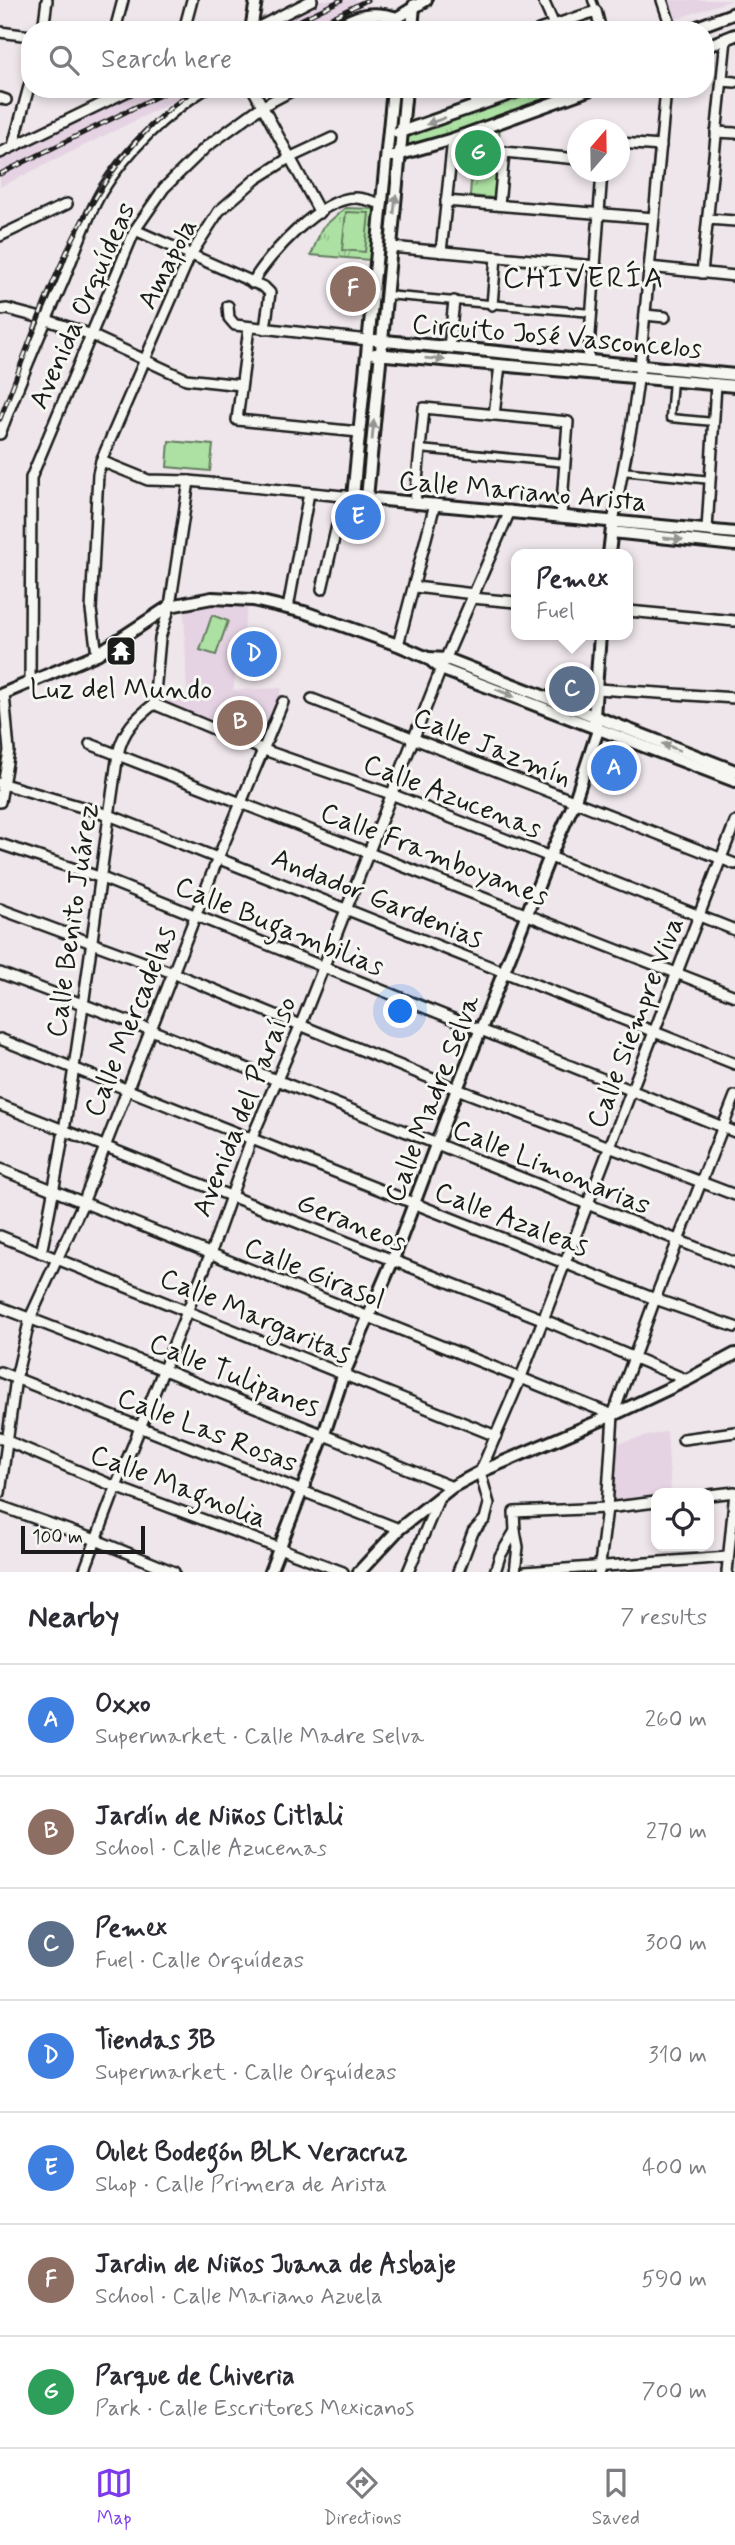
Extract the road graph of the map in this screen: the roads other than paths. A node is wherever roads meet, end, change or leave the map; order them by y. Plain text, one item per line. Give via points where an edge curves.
1 (47, 0) edge
2 (124, 0) edge
3 (192, 0) edge
4 (256, 0) edge
5 (312, 0) edge
6 (426, 0) edge
7 (543, 0) edge
8 (592, 0) edge
9 (662, 0) edge
10 (414, 5) junction
11 (596, 11) junction
12 (735, 13) edge
13 (44, 21) edge
14 (118, 21) edge
15 (186, 21) edge
16 (253, 21) edge
17 (270, 21) edge
18 (350, 21) edge
19 (393, 21) edge
20 (400, 21) edge
21 (413, 21) edge
22 (552, 21) edge
23 (566, 21) edge
24 (599, 21) edge
25 (669, 21) edge
26 (713, 21) edge
27 (0, 32) edge
28 (21, 35) edge
29 (730, 37) edge
30 (722, 80) junction
31 (735, 82) edge
32 (26, 98) edge
33 (115, 98) edge
34 (190, 98) edge
35 (257, 98) edge
36 (278, 98) edge
37 (392, 98) edge
38 (405, 98) edge
39 (474, 98) edge
40 (499, 98) edge
41 (565, 98) edge
42 (665, 98) edge
43 (476, 106) junction
44 (261, 107) junction
45 (716, 132) junction
46 (390, 133) junction
47 (402, 133) junction
48 (735, 133) edge
49 (332, 138) dead end
50 (453, 139) junction
51 (630, 144) edge
52 (13, 146) junction
53 (660, 146) junction
54 (0, 153) edge
55 (400, 155) junction
56 (387, 156) junction
57 (289, 158) junction
58 (567, 158) edge
59 (601, 182) edge
60 (446, 201) junction
61 (67, 204) dead end
62 (382, 204) junction
63 (499, 205) junction
64 (320, 213) junction
65 (598, 214) junction
66 (654, 218) junction
67 (708, 219) junction
68 (735, 221) edge
69 (135, 230) junction
70 (0, 236) edge
71 (391, 247) junction
72 (441, 252) junction
73 (190, 256) junction
74 (496, 257) junction
75 (596, 267) junction
76 (649, 267) junction
77 (702, 273) junction
78 (735, 276) edge
79 (252, 282) junction
80 (386, 295) junction
81 (454, 301) junction
82 (492, 305) junction
83 (228, 306) dead end
84 (0, 310) edge
85 (592, 313) junction
86 (645, 315) junction
87 (665, 317) dead end
88 (46, 320) junction
89 (249, 328) junction
90 (265, 329) junction
91 (89, 334) junction
92 (368, 340) junction
93 (381, 341) junction
94 (449, 347) junction
95 (367, 353) junction
96 (380, 355) junction
97 (146, 360) junction
98 (588, 360) junction
99 (500, 365) junction
100 (639, 372) junction
101 (735, 375) edge
102 (673, 380) junction
103 (716, 384) junction
104 (241, 386) junction
105 (735, 386) edge
106 (494, 415) junction
107 (714, 422) junction
108 (359, 432) junction
109 (0, 433) edge
110 (420, 449) junction
111 (101, 461) junction
112 (566, 463) junction
113 (622, 471) junction
114 (710, 480) junction
115 (189, 481) junction
116 (309, 493) junction
117 (348, 497) junction
118 (367, 498) junction
119 (415, 502) junction
120 (435, 504) junction
121 (510, 511) junction
122 (561, 516) junction
123 (612, 527) junction
124 (707, 530) junction
125 (735, 533) edge
126 (735, 545) edge
127 (610, 549) edge
128 (415, 587) junction
129 (322, 589) dead end
130 (473, 596) junction
131 (511, 600) edge
132 (170, 606) junction
133 (288, 608) junction
134 (633, 611) edge
135 (735, 621) edge
136 (600, 640) edge
137 (398, 645) junction
138 (96, 654) junction
139 (444, 664) junction
140 (30, 684) junction
141 (597, 689) junction
142 (2, 694) edge
143 (735, 698) edge
144 (312, 699) dead end
145 (283, 702) dead end
146 (154, 704) junction
147 (594, 716) junction
148 (598, 730) junction
149 (414, 739) junction
150 (641, 741) junction
151 (90, 744) dead end
152 (264, 750) junction
153 (118, 754) junction
154 (735, 771) edge
155 (735, 782) edge
156 (2, 784) edge
157 (391, 794) junction
158 (240, 801) junction
159 (0, 803) edge
160 (574, 803) junction
161 (109, 815) junction
162 (735, 822) edge
163 (0, 844) edge
164 (368, 851) junction
165 (550, 856) junction
166 (218, 858) junction
167 (722, 859) junction
168 (735, 864) edge
169 (102, 878) junction
170 (347, 908) junction
171 (0, 909) edge
172 (528, 914) junction
173 (196, 915) junction
174 (700, 916) junction
175 (735, 930) edge
176 (92, 942) junction
177 (323, 968) junction
178 (505, 971) junction
179 (677, 972) junction
180 (0, 973) edge
181 (173, 973) junction
182 (735, 996) edge
183 (84, 1004) junction
184 (301, 1024) junction
185 (151, 1030) junction
186 (481, 1030) junction
187 (654, 1033) junction
188 (0, 1039) edge
189 (735, 1064) edge
190 (73, 1067) junction
191 (275, 1081) junction
192 (126, 1089) junction
193 (457, 1090) junction
194 (631, 1090) junction
195 (735, 1096) edge
196 (0, 1105) edge
197 (723, 1127) junction
198 (64, 1129) junction
199 (735, 1132) edge
200 (251, 1140) junction
201 (437, 1144) junction
202 (103, 1145) junction
203 (610, 1147) junction
204 (0, 1169) edge
205 (701, 1181) junction
206 (54, 1191) junction
207 (735, 1195) edge
208 (230, 1197) junction
209 (83, 1203) junction
210 (414, 1204) junction
211 (588, 1205) junction
212 (0, 1236) edge
213 (677, 1241) junction
214 (41, 1252) junction
215 (210, 1255) junction
216 (59, 1259) junction
217 (392, 1262) junction
218 (564, 1263) junction
219 (735, 1263) edge
220 (655, 1299) junction
221 (0, 1307) edge
222 (188, 1310) junction
223 (30, 1318) junction
224 (370, 1318) junction
225 (542, 1320) junction
226 (735, 1327) edge
227 (735, 1354) edge
228 (633, 1359) junction
229 (164, 1370) junction
230 (0, 1372) edge
231 (343, 1376) junction
232 (521, 1377) junction
233 (16, 1378) junction
234 (687, 1380) junction
235 (613, 1415) junction
236 (139, 1428) junction
237 (735, 1433) edge
238 (324, 1434) junction
239 (496, 1436) junction
240 (4, 1439) edge
241 (683, 1439) dead end
242 (480, 1472) junction
243 (1, 1474) edge
244 (116, 1487) junction
245 (452, 1487) junction
246 (302, 1490) junction
247 (735, 1492) edge
248 (0, 1493) edge
249 (714, 1494) edge
250 (439, 1497) junction
251 (651, 1503) edge
252 (0, 1506) edge
253 (607, 1508) junction
254 (399, 1529) junction
255 (514, 1531) junction
256 (96, 1540) junction
257 (280, 1547) junction
258 (729, 1557) junction
259 (599, 1569) edge
260 (85, 1572) edge
261 (174, 1572) edge
262 (270, 1572) edge
263 (343, 1572) edge
264 (359, 1572) edge
265 (408, 1572) edge
266 (458, 1572) edge
267 (495, 1572) edge
268 (515, 1572) edge
269 (525, 1572) edge
270 (727, 1572) edge

1 - 13 street
2 - 14 street
3 - 15 street
4 - 16 street
5 - 17 street
6 - 10 street
7 - 22 street
8 - 11 street
9 - 25 street
10 - 20 street
10 - 21 street
11 - 23 street
11 - 24 street
12 - 26 street
18 - 19 street via 369,13 381,13
27 - 28 street
29 - 30 street
30 - 31 street
30 - 45 street
32 - 52 street
33 - 52 street
34 - 88 street via 124,161 102,192
35 - 44 street
36 - 44 street, Avenida Orquídeas
37 - 46 street
38 - 47 street
39 - 43 street
40 - 43 street
41 - 50 street
42 - 53 street
43 -> 47 street
44 - 57 street
44 - 69 street, Avenida Orquídeas via 182,169
45 - 48 street
45 - 67 street
46 - 47 street
46 - 56 street
47 - 55 street
49 - 57 street, Amapola
50 - 55 street
50 - 60 street
51 - 53 street
52 - 54 street
53 - 66 street
55 - 56 street
71 -> 55 street
56 - 62 street
57 - 64 street
57 - 73 street, Amapola via 256,178 219,211
58 - 63 street via 505,152
59 - 65 street
60 - 63 street
60 - 72 street
61 - 70 street
62 - 64 street via 356,198
62 - 92 street
63 - 65 street
64 - 79 street via 285,241
65 - 66 street
65 - 75 street
66 - 76 street
67 - 68 street
67 - 77 street
69 - 73 street
69 - 91 street, Avenida Orquídeas
71 - 72 street
71 - 80 street
72 - 74 street
73 - 79 street
73 - 97 street, Amapola
74 - 75 street
74 - 82 street
75 - 85 street
76 - 77 street
76 - 86 street
77 - 78 street
79 - 90 street via 270,292
80 - 81 street
80 - 93 street
81 - 82 street
81 - 94 street
82 - 85 street
83 - 89 street via 235,325
84 - 88 street
85 - 98 street
86 - 87 street
86 - 100 street
88 - 91 street
88 - 109 street
89 - 90 street, Circuito José Vasconcelos
89 - 104 street
90 - 92 street, Circuito José Vasconcelos
91 - 97 street
91 - 140 street, Avenida Orquídeas via 33,470
92 - 93 street, Circuito José Vasconcelos
92 - 95 street
93 - 94 street, Circuito José Vasconcelos
93 - 96 street
94 - 98 street, Circuito José Vasconcelos
95 - 96 street, Circuito José Vasconcelos
95 - 108 street
96 -> 99 street, Circuito José Vasconcelos
118 -> 96 street
97 - 104 street via 196,382
97 - 111 street, Amapola
98 - 100 street, Circuito José Vasconcelos
99 - 100 street, Circuito José Vasconcelos
99 - 106 street
100 - 101 street, Circuito José Vasconcelos
100 - 102 street, Circuito José Vasconcelos
100 - 113 street
102 - 103 street, Circuito José Vasconcelos
102 - 107 street via 670,418
103 - 105 street, Circuito José Vasconcelos
103 - 107 street
104 - 108 street via 237,420
106 - 110 street via 424,408
106 - 112 street via 568,422
107 - 114 street
108 - 117 street
110 - 112 street
110 - 119 street
111 - 115 street, Calle Mariano Arista via 148,480
111 - 138 street, Amapola via 91,610
112 - 122 street
113 - 114 street
113 - 123 street
114 - 124 street
115 - 116 street, Calle Mariano Arista
115 - 132 street
116 - 117 street, Calle Mariano Arista
116 - 133 street
117 - 118 street, Calle Mariano Arista
117 - 129 street
118 - 119 street, Calle Mariano Arista
119 - 120 street, Calle Mariano Arista
120 - 121 street, Calle Mariano Arista
120 - 128 street
121 - 122 street, Calle Mariano Arista
121 - 130 street, Avenida del Paraíso
122 - 123 street, Calle Mariano Arista
123 - 124 street, Calle Mariano Arista
123 -> 126 street, Calle Mariano Arista
123 - 127 street
124 - 125 street, Calle Mariano Arista
128 - 130 street
128 - 137 street
130 - 131 street
130 - 139 street, Avenida del Paraíso
132 - 133 street via 233,598
132 - 138 street
132 - 146 street via 160,638
133 - 137 street
134 - 135 street
136 - 141 street
137 - 139 street
138 - 140 street
139 - 147 street
139 -> 148 street
139 - 149 street, Avenida del Paraíso
140 - 142 street
141 - 143 street
141 - 147 street
142 - 156 street via 9,742
144 - 149 street, Calle Jazmín
145 - 152 street, Calle Mercadelas
146 - 152 street, Calle Azucenas
146 - 153 street, Calle Benito Juárez via 127,729
147 - 148 street
147 - 150 street
148 - 150 street
148 - 160 street, Calle Madre Selva
149 - 157 street, Avenida del Paraíso
149 - 160 street, Calle Jazmín
154 -> 150 street
150 - 155 street
151 - 153 street, Calle Framboyanes
152 - 157 street, Calle Azucenas
152 - 158 street, Calle Mercadelas
153 - 158 street, Calle Framboyanes
153 - 161 street, Calle Benito Juárez
156 - 159 street
156 - 161 street, Andador Gardenias
157 - 164 street, Avenida del Paraíso
157 - 165 street, Calle Azucenas
158 - 164 street, Calle Framboyanes
158 - 166 street, Calle Mercadelas
160 - 165 street, Calle Madre Selva
160 - 167 street, Calle Jazmín
161 - 166 street, Andador Gardenias
161 - 169 street, Calle Benito Juárez
162 - 167 street, Calle Siempre Viva
163 - 169 street, Calle Bugambilias
164 - 170 street, Avenida del Paraíso
164 - 172 street, Calle Framboyanes
165 - 172 street, Calle Madre Selva
165 - 174 street, Calle Azucenas
166 - 170 street, Andador Gardenias
166 - 173 street, Calle Mercadelas
167 - 168 street, Calle Jazmín
167 - 174 street, Calle Siempre Viva
169 - 173 street, Calle Bugambilias
169 - 176 street, Calle Benito Juárez
170 - 177 street, Avenida del Paraíso
170 - 178 street, Andador Gardenias
171 - 176 street
172 - 178 street, Calle Madre Selva
172 - 179 street, Calle Framboyanes
173 - 177 street, Calle Bugambilias
173 - 181 street, Calle Mercadelas
174 - 175 street, Calle Azucenas
174 - 179 street, Calle Siempre Viva
176 - 181 street
176 - 183 street, Calle Benito Juárez
177 - 184 street, Avenida del Paraíso
177 - 186 street, Calle Bugambilias
178 - 186 street, Calle Madre Selva
178 - 187 street, Andador Gardenias
179 - 182 street, Calle Framboyanes
179 - 187 street, Calle Siempre Viva
180 - 183 street, Calle Limonarias
181 - 184 street
181 - 185 street, Calle Mercadelas
183 - 185 street, Calle Limonarias
183 - 190 street, Calle Benito Juárez
184 - 191 street, Avenida del Paraíso
184 - 193 street
185 - 191 street, Calle Limonarias
185 - 192 street, Calle Mercadelas
186 - 193 street, Calle Madre Selva
186 - 194 street, Calle Bugambilias
187 - 189 street, Andador Gardenias
187 - 194 street, Calle Siempre Viva
188 - 190 street, Calle Azaleas
190 - 192 street, Calle Azaleas
190 - 198 street, Calle Benito Juárez
191 - 200 street, Avenida del Paraíso
191 - 201 street, Calle Limonarias
192 - 200 street, Calle Azaleas
192 - 202 street, Calle Mercadelas
193 - 201 street, Calle Madre Selva
193 - 203 street
194 - 197 street, Calle Bugambilias
194 - 203 street, Calle Siempre Viva
195 - 197 street
196 - 198 street, Geraneos
197 - 199 street, Calle Bugambilias
197 - 205 street
198 - 202 street, Geraneos
198 - 206 street, Calle Benito Juárez
200 - 208 street, Avenida del Paraíso
200 - 210 street, Calle Azaleas
201 - 210 street, Calle Madre Selva
201 - 211 street, Calle Limonarias
202 - 208 street, Geraneos
202 - 209 street, Calle Mercadelas
203 - 205 street
203 - 211 street, Calle Siempre Viva
204 - 206 street, Calle Girasol
205 - 207 street
205 - 213 street
206 - 209 street, Calle Girasol
206 - 214 street, Calle Benito Juárez
208 - 215 street, Avenida del Paraíso
208 - 217 street, Geraneos
209 - 215 street, Calle Girasol
209 - 216 street, Calle Mercadelas
210 - 217 street, Calle Madre Selva
210 - 218 street, Calle Azaleas
211 - 213 street, Calle Limonarias
211 - 218 street, Calle Siempre Viva
212 - 214 street, Calle Margaritas
213 - 219 street, Calle Limonarias
213 - 220 street
214 - 216 street, Calle Margaritas
215 - 222 street, Avenida del Paraíso
215 - 224 street, Calle Girasol
216 - 222 street, Calle Margaritas
216 - 223 street, Calle Mercadelas
217 - 224 street, Calle Madre Selva
217 - 225 street, Geraneos
218 - 220 street, Calle Azaleas
218 - 225 street, Calle Siempre Viva
220 - 226 street, Calle Azaleas
220 - 228 street
221 - 223 street, Calle Tulipanes
222 - 229 street, Avenida del Paraíso
222 - 231 street, Calle Margaritas
223 - 229 street, Calle Tulipanes
223 - 233 street, Calle Mercadelas
224 - 231 street, Calle Madre Selva
224 - 232 street, Calle Girasol
225 - 228 street, Geraneos
225 - 232 street, Calle Siempre Viva
227 - 234 street
228 - 234 street, Geraneos
228 - 235 street
229 - 236 street, Avenida del Paraíso
229 - 238 street, Calle Tulipanes
230 - 233 street, Calle Las Rosas
231 - 238 street, Calle Madre Selva
231 - 239 street, Calle Margaritas
232 - 235 street, Calle Girasol
232 - 239 street, Calle Siempre Viva
233 - 236 street, Calle Las Rosas
233 - 240 street, Calle Mercadelas
234 - 235 street
235 - 242 street
235 - 253 street
236 - 244 street, Avenida del Paraíso
236 - 246 street, Calle Las Rosas
237 - 241 street
238 - 245 street, Calle Tulipanes
238 - 246 street, Calle Madre Selva
239 - 242 street, Calle Siempre Viva
240 - 243 street, Calle Mercadelas
240 - 244 street, Calle Magnolia
242 - 245 street
242 - 266 street via 489,1504 485,1519 472,1532
243 - 248 street
244 - 256 street, Avenida del Paraíso
244 - 257 street, Calle Magnolia
245 - 250 street
246 - 254 street, Calle Las Rosas
246 - 257 street, Calle Madre Selva
247 - 249 street
247 - 258 street
250 - 254 street
250 - 265 street
251 - 253 street
252 - 256 street
253 - 255 street via 514,1512
253 - 259 street
254 - 264 street
255 - 267 street
255 - 268 street via 518,1547
256 - 260 street, Avenida del Paraíso
256 - 261 street
257 - 262 street, Calle Madre Selva
257 - 263 street, Calle Magnolia
258 - 259 street
258 - 270 street
259 - 269 street

